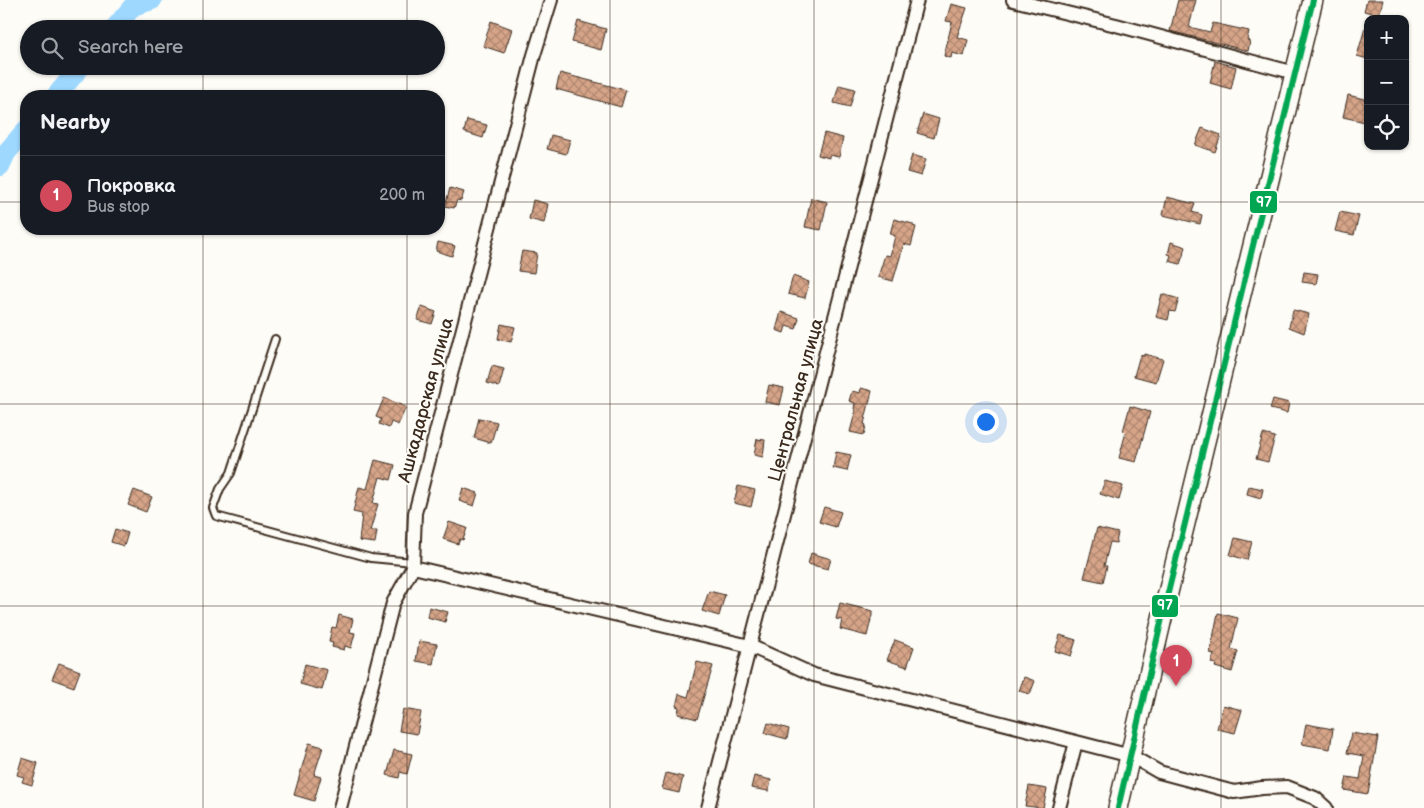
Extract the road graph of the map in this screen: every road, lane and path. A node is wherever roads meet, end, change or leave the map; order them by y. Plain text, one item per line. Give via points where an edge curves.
1 (551, 0) edge
2 (918, 0) edge
3 (1013, 0) edge
4 (1313, 0) edge
5 (1295, 73) junction
6 (275, 339) dead end
7 (413, 564) junction
8 (750, 646) junction
9 (1076, 742) junction
10 (1131, 756) junction
11 (340, 808) edge
12 (708, 808) edge
13 (1059, 808) edge
14 (1118, 808) edge
15 (1326, 808) edge

1 - 7 street, Ашкадарская улица via 534,54 415,513
2 - 8 street, Центральная улица
3 - 5 street
4 - 5 main road
5 - 10 main road
6 - 7 lane via 231,473 213,508 216,516 371,558
7 - 8 street
7 - 11 street, Ашкадарская улица via 393,603
8 - 9 street via 814,675
8 - 12 street, Центральная улица
9 - 10 street
9 - 13 street
10 - 14 main road
10 - 15 street via 1159,772 1234,792 1287,787 1315,798

